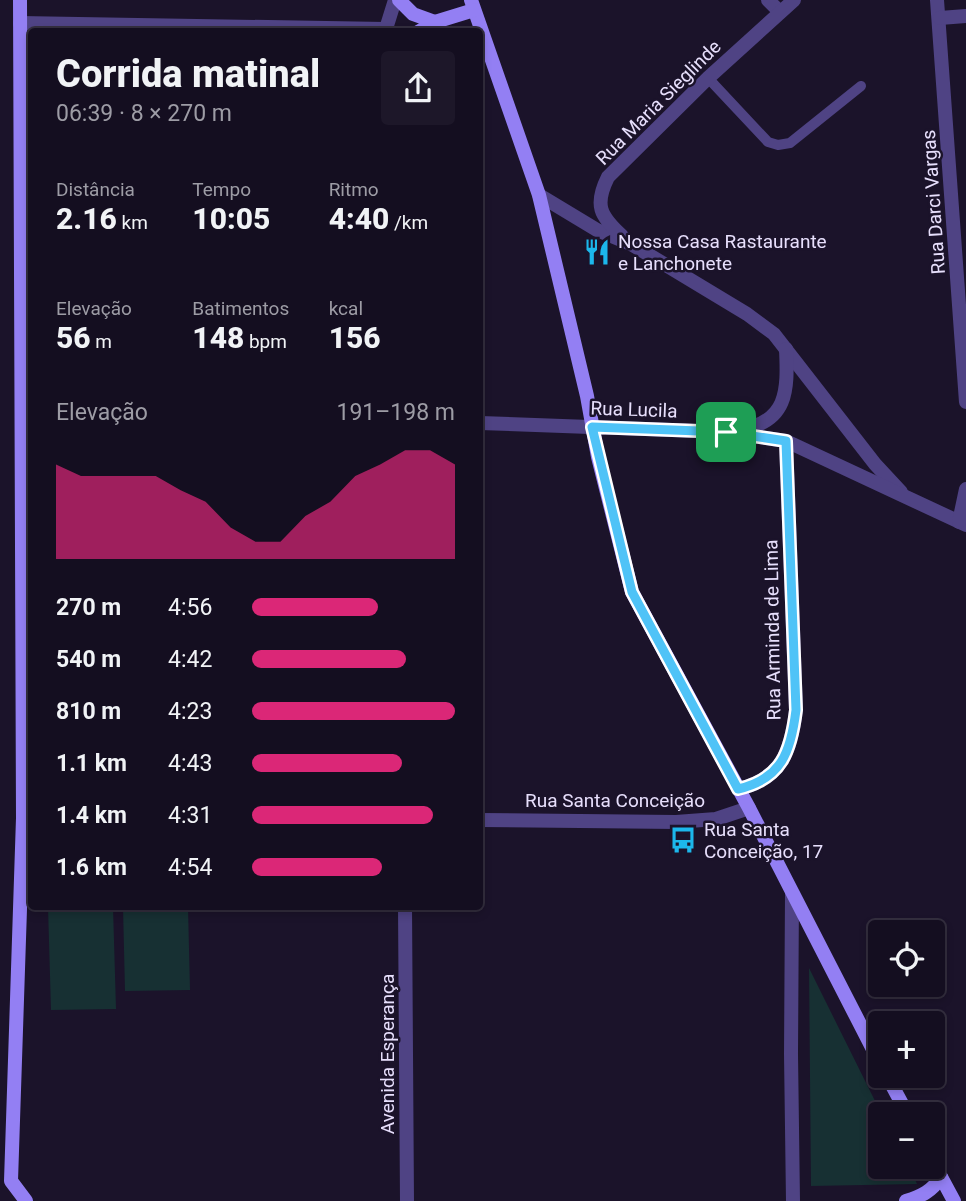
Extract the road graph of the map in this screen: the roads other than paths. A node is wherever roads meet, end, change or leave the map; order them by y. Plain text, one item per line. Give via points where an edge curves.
1 (20, 0) edge
2 (397, 0) edge
3 (768, 0) edge
4 (794, 0) edge
5 (937, 0) edge
6 (473, 5) edge
7 (780, 12) junction
8 (966, 16) edge
9 (940, 18) junction
10 (435, 22) junction
11 (20, 23) junction
12 (281, 28) edge
13 (386, 28) edge
14 (425, 28) edge
15 (481, 28) edge
16 (483, 34) edge
17 (708, 78) junction
18 (861, 86) dead end
19 (539, 195) junction
20 (631, 244) junction
21 (785, 348) junction
22 (966, 402) edge
23 (27, 419) edge
24 (483, 423) edge
25 (592, 427) junction
26 (726, 432) junction
27 (786, 441) junction
28 (966, 489) edge
29 (907, 498) junction
30 (962, 524) edge
31 (27, 741) edge
32 (738, 789) junction
33 (749, 808) junction
34 (27, 818) edge
35 (483, 820) edge
36 (792, 894) junction
37 (405, 910) edge
38 (868, 1040) edge
39 (940, 1179) edge
40 (942, 1179) edge
41 (26, 1201) edge
42 (407, 1201) edge
43 (793, 1201) edge
44 (906, 1201) edge
45 (954, 1201) edge

1 - 11 main road
2 - 10 main road via 413,14
2 - 13 street
3 - 7 street
4 - 7 street, Rua Maria Sieglinde
5 - 9 street, Rua Darci Vargas
6 - 10 main road
6 - 15 main road
7 - 17 street, Rua Maria Sieglinde
8 - 9 street
9 - 22 street, Rua Darci Vargas
10 - 14 main road
11 - 12 street
11 - 23 main road
16 - 19 main road
17 - 18 lane via 768,142 778,145 790,143
17 - 20 street, Rua Maria Sieglinde via 608,177 602,189 600,211
19 - 20 street via 597,230
19 - 25 main road
20 - 21 street via 747,314
21 - 26 street via 783,404 754,428
21 - 29 street
23 - 31 main road
24 - 25 street, Rua Lucila
25 - 26 street, Rua Lucila
25 - 32 main road via 632,592
26 - 27 street, Rua Lucila
27 - 29 street, Rua Lucila
27 - 32 street, Rua Arminda de Lima via 796,710 781,764 756,785
28 - 30 street
29 - 30 street, Rua Lucila
31 - 34 main road
32 - 33 main road
33 - 35 street, Rua Santa Conceição via 716,819 676,822
33 - 36 main road
34 - 41 main road via 10,1181
36 - 38 main road
36 - 43 street
37 - 42 street, Avenida Esperança
39 - 44 main road via 924,1195
40 - 45 main road

